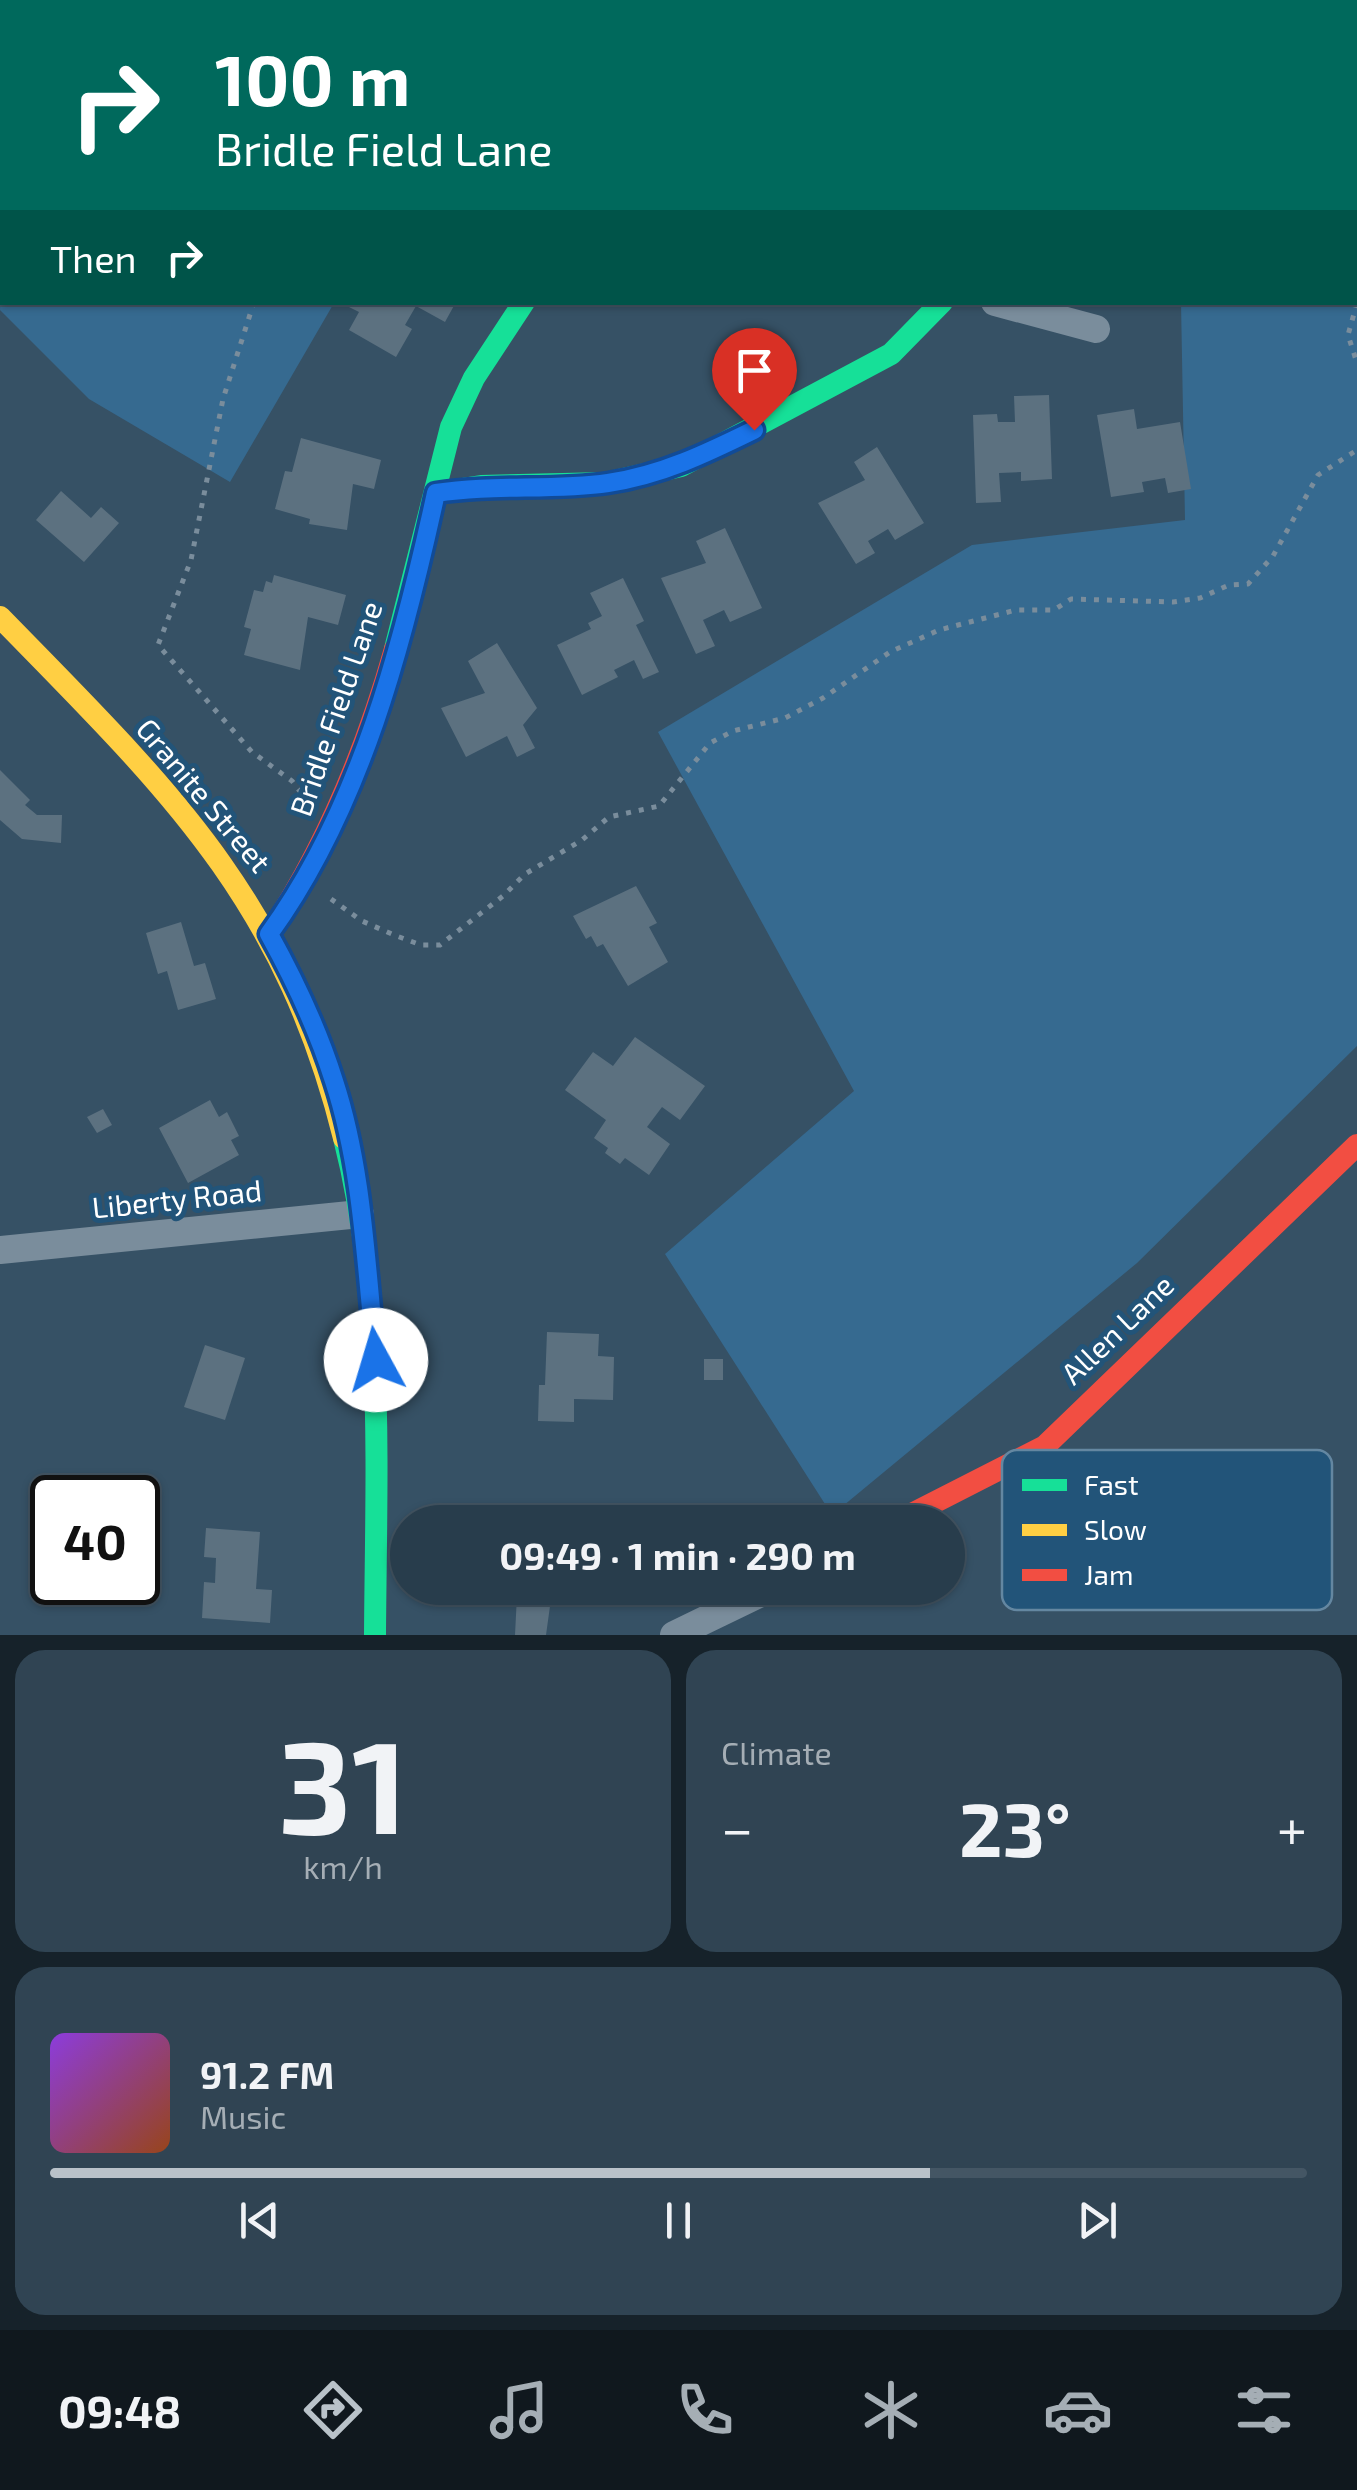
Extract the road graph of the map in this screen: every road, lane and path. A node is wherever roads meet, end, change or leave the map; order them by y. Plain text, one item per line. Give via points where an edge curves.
1 (253, 305) edge
2 (522, 305) edge
3 (939, 305) edge
4 (1006, 305) edge
5 (1356, 305) edge
6 (1096, 329) dead end
7 (1357, 363) edge
8 (1357, 450) edge
9 (436, 493) junction
10 (0, 617) edge
11 (330, 830) junction
12 (304, 879) junction
13 (269, 934) junction
14 (1357, 1145) edge
15 (360, 1214) junction
16 (0, 1250) edge
17 (1037, 1450) edge
18 (1002, 1468) edge
19 (929, 1505) edge
20 (736, 1605) edge
21 (375, 1635) edge
22 (674, 1635) edge

1 - 11 path via 223,399 191,560 158,645 252,752 292,781
2 - 9 street, Bridle Field Lane via 480,363 450,431
3 - 9 street via 891,354 681,466 606,483
4 - 6 street
5 - 7 path via 1348,335
8 - 12 path via 1318,475 1273,556 1248,584 1174,602 1071,598 1054,610 1016,610 939,630 890,652 785,718 710,743 659,806 608,817 440,945 420,945 362,921
9 - 11 street, Bridle Field Lane via 393,659
10 - 13 street, Granite Street via 197,828
11 - 12 street, Bridle Field Lane
12 - 13 street, Bridle Field Lane
13 - 15 street, Granite Street via 335,1082
14 - 17 street, Allen Lane
15 - 16 street, Liberty Road
15 - 21 street, Granite Street via 376,1360
18 - 19 street, Allen Lane
20 - 22 street

